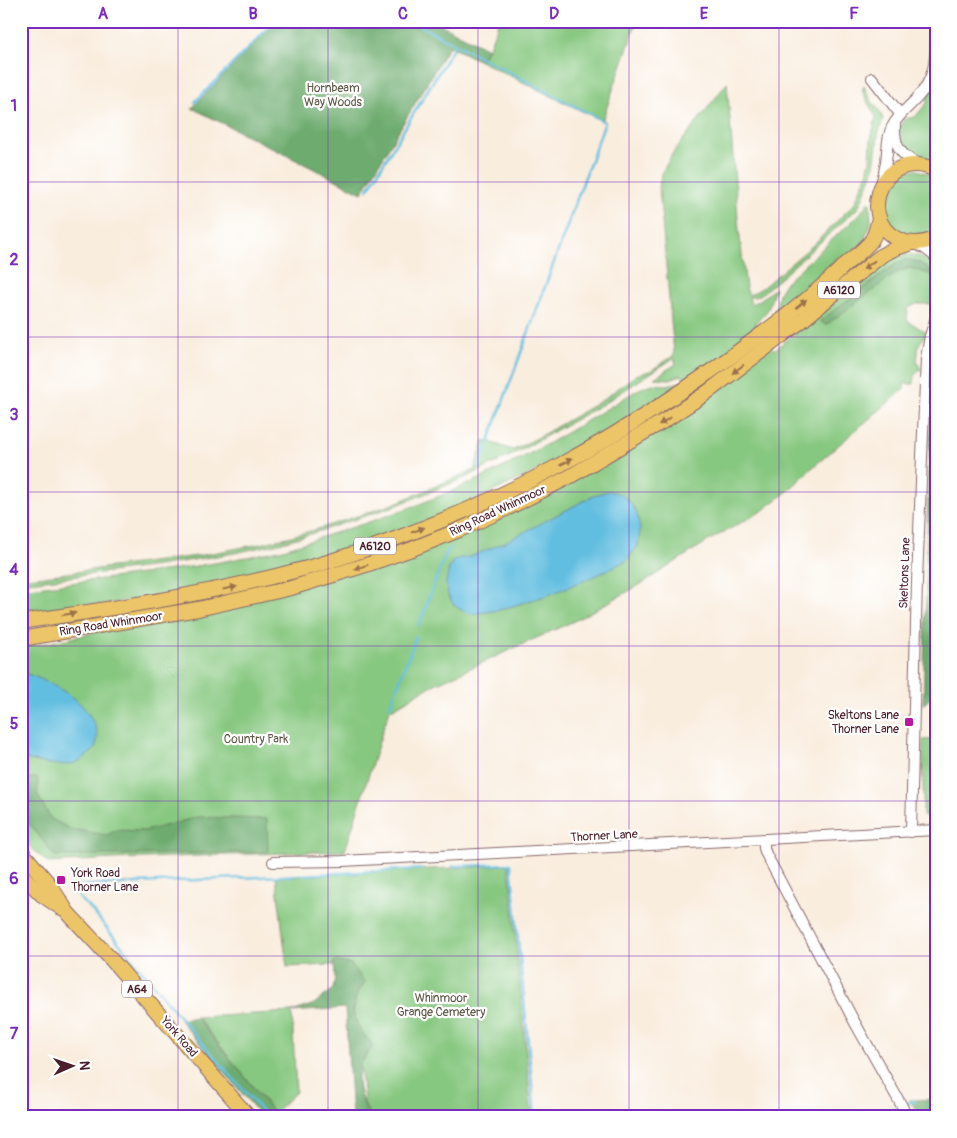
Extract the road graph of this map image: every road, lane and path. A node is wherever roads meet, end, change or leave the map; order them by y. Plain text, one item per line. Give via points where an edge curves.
1 (936, 21) edge
2 (872, 78) dead end
3 (898, 117) junction
4 (929, 166) edge
5 (881, 185) junction
6 (879, 218) junction
7 (936, 238) edge
8 (914, 243) junction
9 (936, 257) edge
10 (936, 317) edge
11 (766, 339) junction
12 (21, 622) edge
13 (21, 639) edge
14 (936, 830) edge
15 (912, 832) junction
16 (764, 840) junction
17 (21, 851) edge
18 (273, 862) dead end
19 (21, 874) edge
20 (68, 913) junction
21 (903, 1109) edge
22 (249, 1117) edge

1 - 3 street via 933,73 921,94
2 - 3 street
3 - 4 street via 895,138 899,149 906,157
3 - 5 street via 890,129
4 - 5 highway via 910,164 901,167
5 - 6 highway via 877,200
6 - 8 highway via 894,236
11 -> 6 highway, Ring Road Whinmoor / A6120 via 787,316 865,247 874,235
7 - 8 highway, Ring Road Whinmoor
8 - 9 street
8 -> 11 highway, Ring Road Whinmoor / A6120 via 882,255 804,319
10 - 15 street, Skeltons Lane via 926,358
12 -> 11 highway, Ring Road Whinmoor / A6120 via 173,599 240,585 298,571 446,520 517,487 608,438
11 -> 13 highway, Ring Road Whinmoor / A6120 via 705,394 667,419 546,489 458,530 378,561 291,588 153,618
14 - 15 street, Thorner Lane
15 - 16 street, Thorner Lane
16 - 18 street, Thorner Lane
16 - 21 street via 766,854
17 - 20 highway, York Road / A64 via 50,885
19 - 20 highway, York Road / A64 via 42,895
20 - 22 highway, York Road / A64

